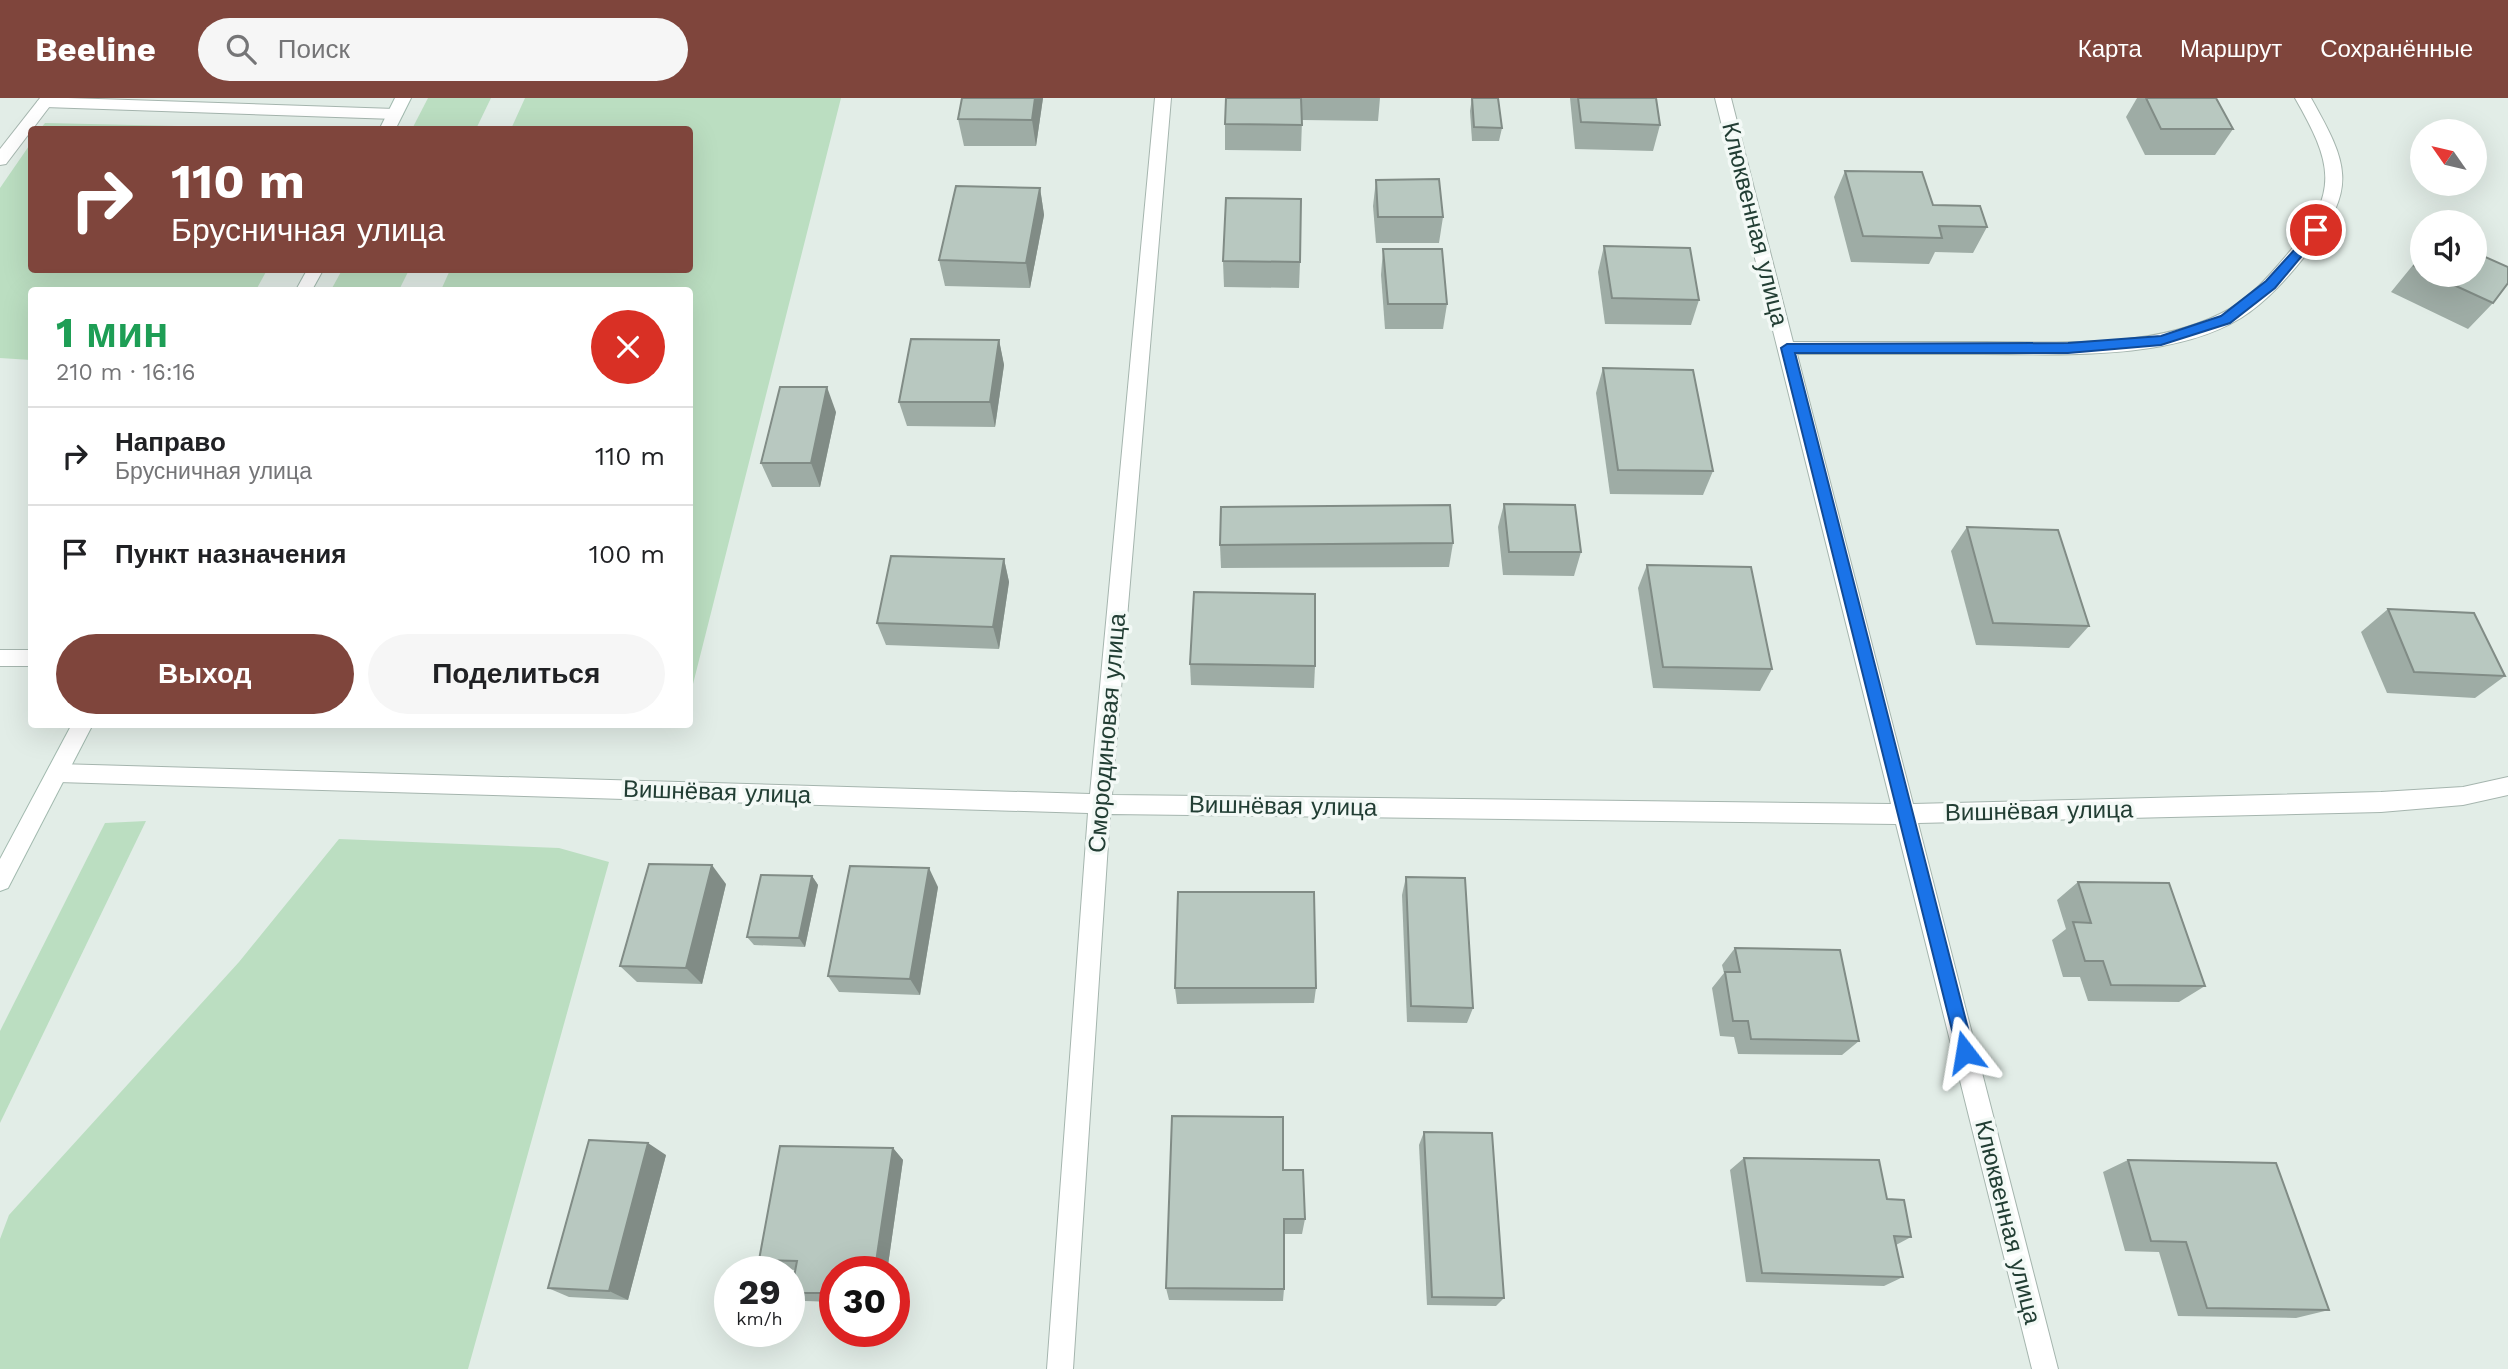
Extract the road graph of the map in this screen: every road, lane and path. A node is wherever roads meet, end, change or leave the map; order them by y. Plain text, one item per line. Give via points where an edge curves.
1 (402, 98) edge
2 (1163, 98) edge
3 (1723, 98) edge
4 (2303, 98) edge
5 (46, 100) edge
6 (395, 114) junction
7 (389, 126) edge
8 (0, 160) edge
9 (1787, 348) junction
10 (0, 658) edge
11 (28, 658) edge
12 (81, 728) edge
13 (58, 773) junction
14 (2508, 786) edge
15 (1100, 804) junction
16 (1905, 814) junction
17 (0, 881) edge
18 (1060, 1369) edge
19 (2045, 1369) edge

1 - 6 street
2 - 15 street, Смородиновая улица
3 - 9 street, Клюквенная улица
4 - 9 street via 2331,146 2338,188 2316,230 2278,275 2225,319 2161,341 2068,348
5 - 6 street
5 - 8 street
6 - 7 street
9 - 16 street, Клюквенная улица
10 - 11 street
12 - 13 street
13 - 15 street, Вишнёвая улица
13 - 17 street
14 - 16 street, Вишнёвая улица via 2463,796 2381,802
15 - 16 street, Вишнёвая улица
15 - 18 street, Смородиновая улица
16 - 19 street, Клюквенная улица

